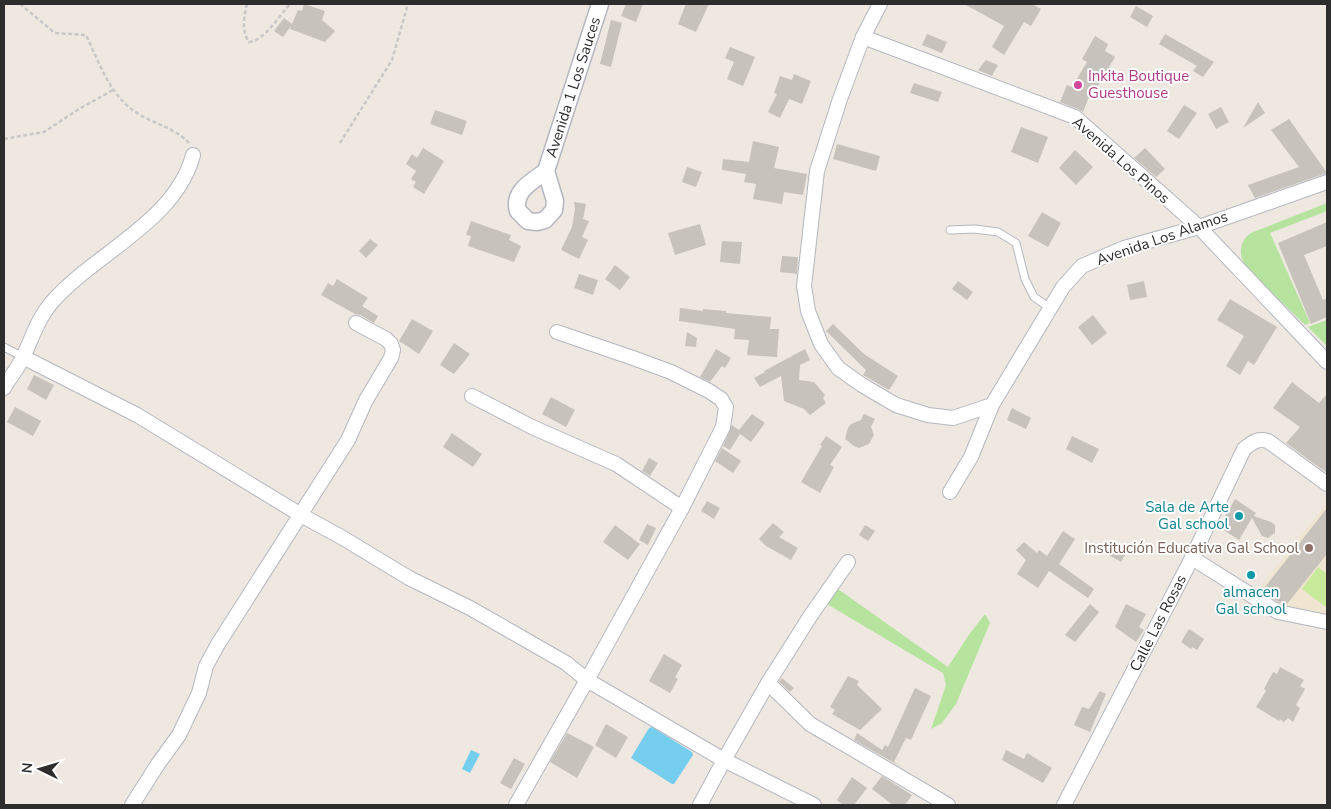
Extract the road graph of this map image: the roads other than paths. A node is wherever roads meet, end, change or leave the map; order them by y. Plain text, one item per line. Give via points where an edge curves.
1 (600, 4) edge
2 (880, 4) edge
3 (863, 36) junction
4 (193, 155) road end
5 (546, 171) dead end
6 (1327, 182) edge
7 (1198, 227) junction
8 (950, 230) dead end
9 (1050, 308) junction
10 (356, 322) dead end
11 (557, 332) dead end
12 (4, 347) edge
13 (23, 357) junction
14 (1327, 362) edge
15 (4, 388) edge
16 (472, 396) dead end
17 (992, 406) junction
18 (1327, 484) edge
19 (950, 492) dead end
20 (682, 508) junction
21 (302, 515) junction
22 (1192, 558) junction
23 (848, 562) dead end
24 (1327, 622) edge
25 (587, 680) junction
26 (768, 683) junction
27 (724, 760) junction
28 (132, 805) edge
29 (516, 805) edge
30 (700, 805) edge
31 (814, 805) edge
32 (948, 805) edge
33 (1066, 805) edge

1 - 5 street, Avenida 1 Los Sauces
2 - 3 street
3 - 7 street, Avenida Los Pinos via 1074,117
3 - 17 street via 818,171 804,286 808,311 821,344 838,368 896,405 928,415 953,418
4 - 13 street via 184,179 152,218 51,303 38,322
6 - 7 street, Avenida Los Alamos
7 - 9 street, Avenida Los Alamos via 1124,248 1082,266
7 - 14 street, Avenida Los Pinos
8 - 9 lane via 998,232 1016,243 1025,279 1034,297
9 - 17 street, Avenida Los Alamos
10 - 21 street via 386,339 393,350 348,440
11 - 20 street via 671,372 721,399 726,407 723,427
12 - 13 lane
13 - 15 street
13 - 21 street via 137,414
16 - 20 street via 616,464
17 - 19 street, Avenida Los Alamos via 971,457
18 - 22 street, Calle Las Rosas via 1268,441 1254,441 1244,449
20 - 25 street
21 - 25 street via 409,578 470,608 566,663
21 - 28 street via 218,644 206,666 200,693 179,735
22 - 24 street via 1278,612
22 - 33 street, Calle Las Rosas
23 - 26 street
25 - 27 street
25 - 29 street
26 - 27 street
26 - 32 street via 810,724
27 - 30 street
27 - 31 street

